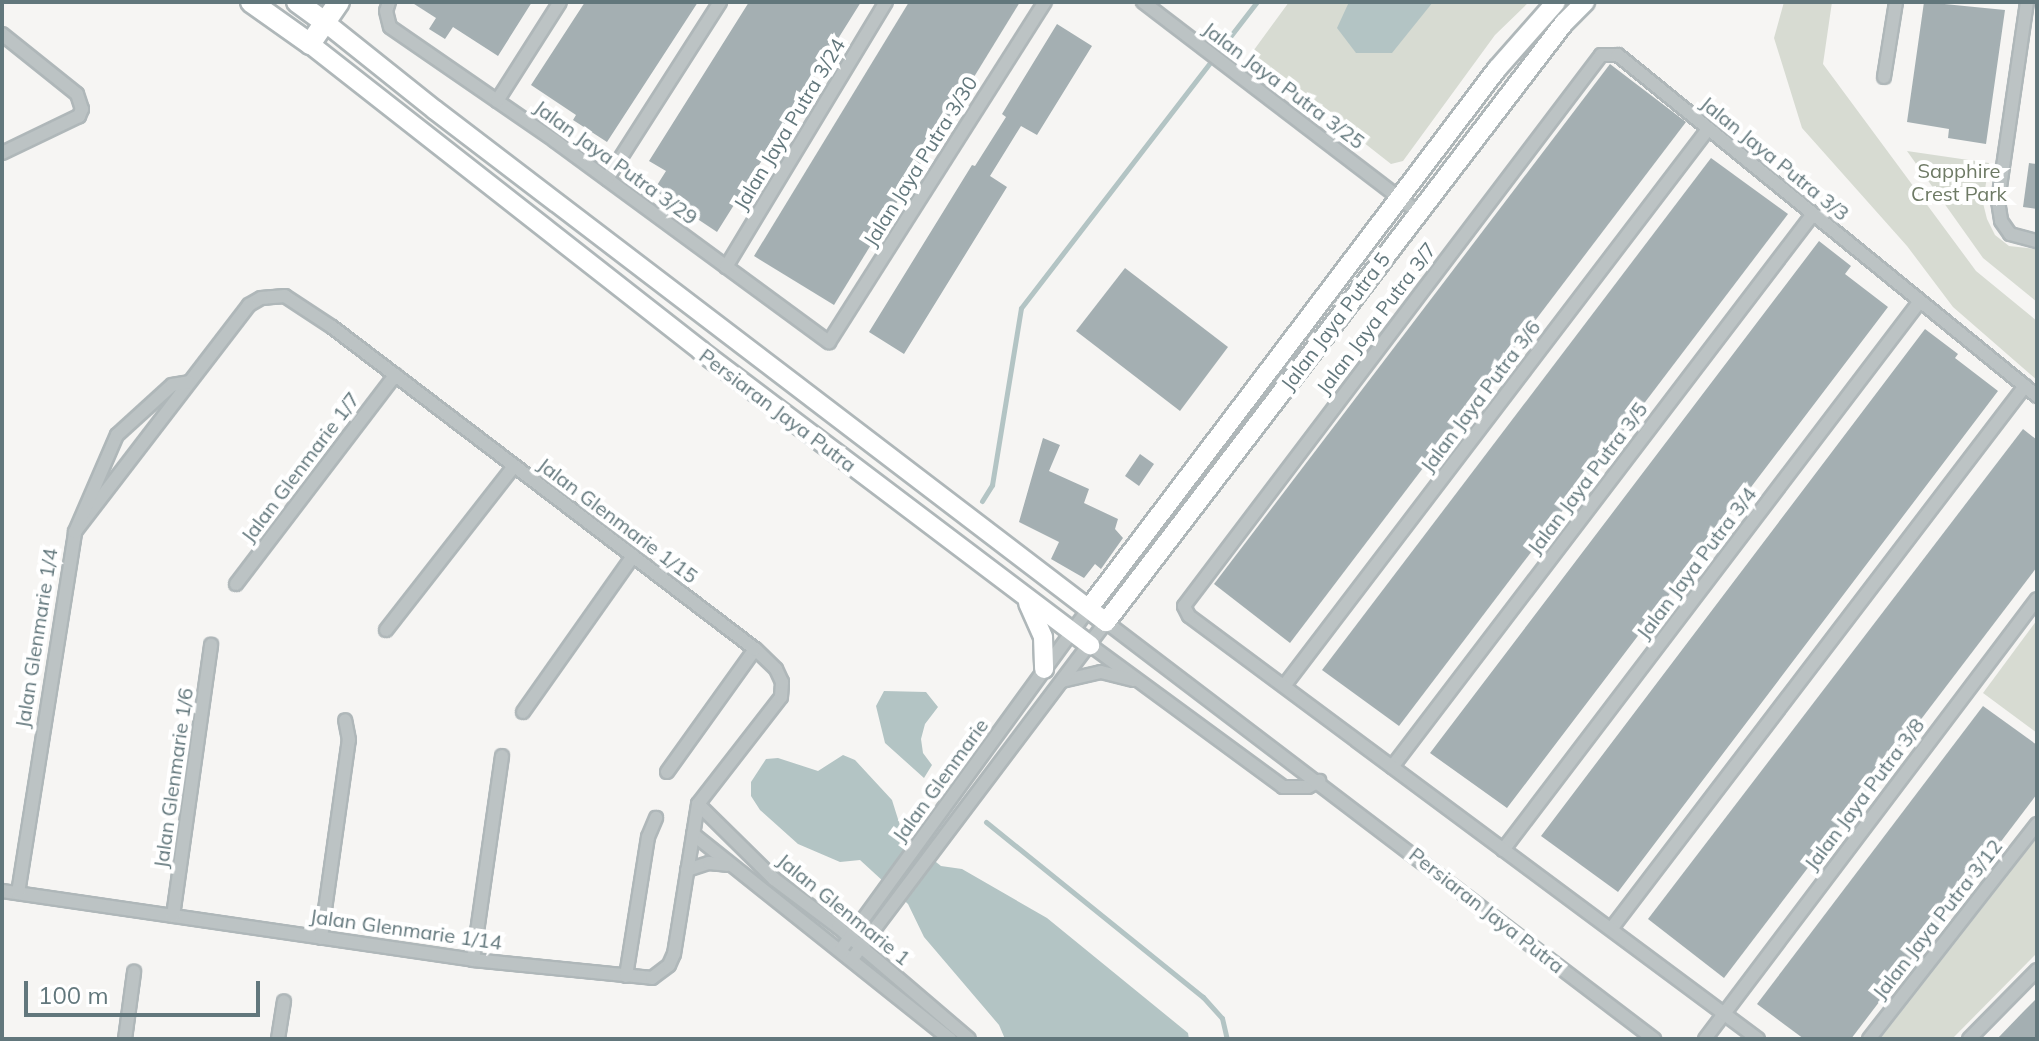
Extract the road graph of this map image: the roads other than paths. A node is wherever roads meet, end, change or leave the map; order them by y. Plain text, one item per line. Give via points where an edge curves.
1 (251, 2) edge
2 (339, 2) edge
3 (560, 2) edge
4 (720, 2) edge
5 (886, 2) edge
6 (1045, 2) edge
7 (1143, 2) edge
8 (1556, 2) edge
9 (1585, 2) edge
10 (1896, 2) edge
11 (2027, 2) edge
12 (301, 3) edge
13 (388, 6) edge
14 (326, 23) junction
15 (288, 29) junction
16 (2, 34) edge
17 (310, 44) junction
18 (1601, 55) joint
19 (1884, 77) dead end
20 (497, 101) junction
21 (1708, 129) junction
22 (2, 153) edge
23 (607, 179) junction
24 (1401, 198) junction
25 (1418, 212) junction
26 (1813, 214) junction
27 (2037, 241) edge
28 (726, 267) junction
29 (1920, 301) junction
30 (829, 342) joint
31 (395, 375) junction
32 (189, 382) junction
33 (2025, 386) junction
34 (2037, 396) edge
35 (514, 466) junction
36 (75, 532) junction
37 (633, 556) junction
38 (236, 584) dead end
39 (1025, 597) junction
40 (2037, 599) edge
41 (1089, 608) junction
42 (1106, 622) junction
43 (386, 630) dead end
44 (1071, 631) junction
45 (211, 645) dead end
46 (1090, 645) junction
47 (755, 649) junction
48 (1044, 669) junction
49 (1062, 681) junction
50 (1140, 682) junction
51 (1284, 686) junction
52 (523, 712) dead end
53 (345, 720) dead end
54 (502, 756) dead end
55 (1392, 767) junction
56 (667, 772) dead end
57 (1319, 781) junction
58 (698, 804) junction
59 (656, 818) dead end
60 (2037, 824) edge
61 (693, 834) junction
62 (1503, 850) junction
63 (730, 865) junction
64 (687, 870) junction
65 (774, 879) junction
66 (2, 891) edge
67 (18, 893) junction
68 (763, 893) junction
69 (173, 916) junction
70 (1611, 929) junction
71 (851, 937) junction
72 (321, 938) junction
73 (862, 947) junction
74 (840, 951) junction
75 (852, 959) junction
76 (473, 960) junction
77 (2037, 970) edge
78 (134, 972) dead end
79 (626, 976) junction
80 (284, 1001) dead end
81 (1724, 1014) junction
82 (125, 1039) edge
83 (278, 1039) edge
84 (950, 1039) edge
85 (969, 1039) edge
86 (1654, 1039) edge
87 (1705, 1039) edge
88 (1758, 1039) edge
89 (1869, 1039) edge
90 (1969, 1039) edge

1 - 15 main road, Persiaran Jaya Putra
2 - 14 main road
3 - 20 street
4 - 23 street
5 - 28 street, Jalan Jaya Putra 3/24
6 - 30 street, Jalan Jaya Putra 3/30
7 - 24 street, Jalan Jaya Putra 3/25
8 - 24 street, Jalan Jaya Putra 5 via 1497,69
9 - 25 street, Jalan Jaya Putra 5
10 - 19 street
11 - 27 street via 1998,201 2001,221 2010,234
12 - 14 main road, Persiaran Jaya Putra
12 - 15 main road
13 - 20 street, Jalan Jaya Putra 3/29 via 390,27
14 - 17 main road
14 - 41 street, Persiaran Jaya Putra
15 - 17 main road, Persiaran Jaya Putra
16 - 22 street via 81,100 79,116
17 - 39 street, Persiaran Jaya Putra
18 - 21 street, Jalan Jaya Putra 3/3 via 1618,55
18 - 51 street, Jalan Jaya Putra 3/7 via 1184,606 1189,616
20 - 23 street, Jalan Jaya Putra 3/29
21 - 26 street, Jalan Jaya Putra 3/3
21 - 51 street, Jalan Jaya Putra 3/6
23 - 28 street, Jalan Jaya Putra 3/29
24 - 25 street, Jalan Jaya Putra 3/25
24 - 41 street, Jalan Jaya Putra 5
25 - 42 street, Jalan Jaya Putra 5
26 - 29 street, Jalan Jaya Putra 3/3
26 - 55 street, Jalan Jaya Putra 3/5
28 - 30 street, Jalan Jaya Putra 3/29
29 - 33 street, Jalan Jaya Putra 3/3
29 - 62 street, Jalan Jaya Putra 3/4
31 - 32 street, Jalan Glenmarie 1/15 via 309,311 285,296 275,296 249,305
31 - 35 street, Jalan Glenmarie 1/15
31 - 38 street, Jalan Glenmarie 1/7
32 - 36 street
32 - 36 street, Jalan Glenmarie 1/4 via 172,385 117,435
33 - 34 street, Jalan Jaya Putra 3/3
33 - 70 street
35 - 37 street, Jalan Glenmarie 1/15
35 - 43 street
36 - 67 street, Jalan Glenmarie 1/4
37 - 47 street, Jalan Glenmarie 1/15
37 - 52 street
39 - 44 street, Persiaran Jaya Putra
39 - 48 street via 1043,637
40 - 81 street, Jalan Jaya Putra 3/8
41 - 42 street, Persiaran Jaya Putra
41 - 44 street, Jalan Jaya Putra 5
42 - 46 street, Jalan Jaya Putra 5
42 - 57 street, Persiaran Jaya Putra
44 - 46 street, Persiaran Jaya Putra
44 - 48 street, Jalan Glenmarie
45 - 69 street, Jalan Glenmarie 1/6
46 - 49 street, Jalan Glenmarie
46 - 50 street, Persiaran Jaya Putra
47 - 56 street
47 - 58 street, Jalan Glenmarie 1/15 via 776,669 781,697
48 - 71 street, Jalan Glenmarie
49 - 50 street via 1101,672
49 - 73 street, Jalan Glenmarie
50 - 57 street, Persiaran Jaya Putra via 1283,787 1308,787
51 - 55 street
53 - 72 street via 349,740
54 - 76 street
55 - 62 street
57 - 86 street, Persiaran Jaya Putra
58 - 61 street, Jalan Glenmarie 1/15
58 - 65 street, Jalan Glenmarie 1
59 - 79 street via 648,837
60 - 89 street, Jalan Jaya Putra 3/12
61 - 63 street, Jalan Glenmarie 1
61 - 64 street, Jalan Glenmarie 1/14
62 - 70 street
63 - 64 street via 709,863
63 - 68 street, Jalan Glenmarie 1
64 - 79 street, Jalan Glenmarie 1/14 via 669,965 652,978
65 - 68 street
65 - 71 street, Jalan Glenmarie 1
66 - 67 street, Jalan Glenmarie 1/14
67 - 69 street, Jalan Glenmarie 1/14
68 - 74 street, Jalan Glenmarie 1
69 - 72 street, Jalan Glenmarie 1/14
70 - 81 street
71 - 73 street, Jalan Glenmarie 1
71 - 74 street, Jalan Glenmarie
72 - 76 street, Jalan Glenmarie 1/14
73 - 75 street, Jalan Glenmarie
73 - 85 street, Jalan Glenmarie 1
74 - 75 street, Jalan Glenmarie 1
75 - 84 street, Jalan Glenmarie 1
76 - 79 street, Jalan Glenmarie 1/14
77 - 90 street
78 - 82 street
80 - 83 street
81 - 87 street, Jalan Jaya Putra 3/8
81 - 88 street

